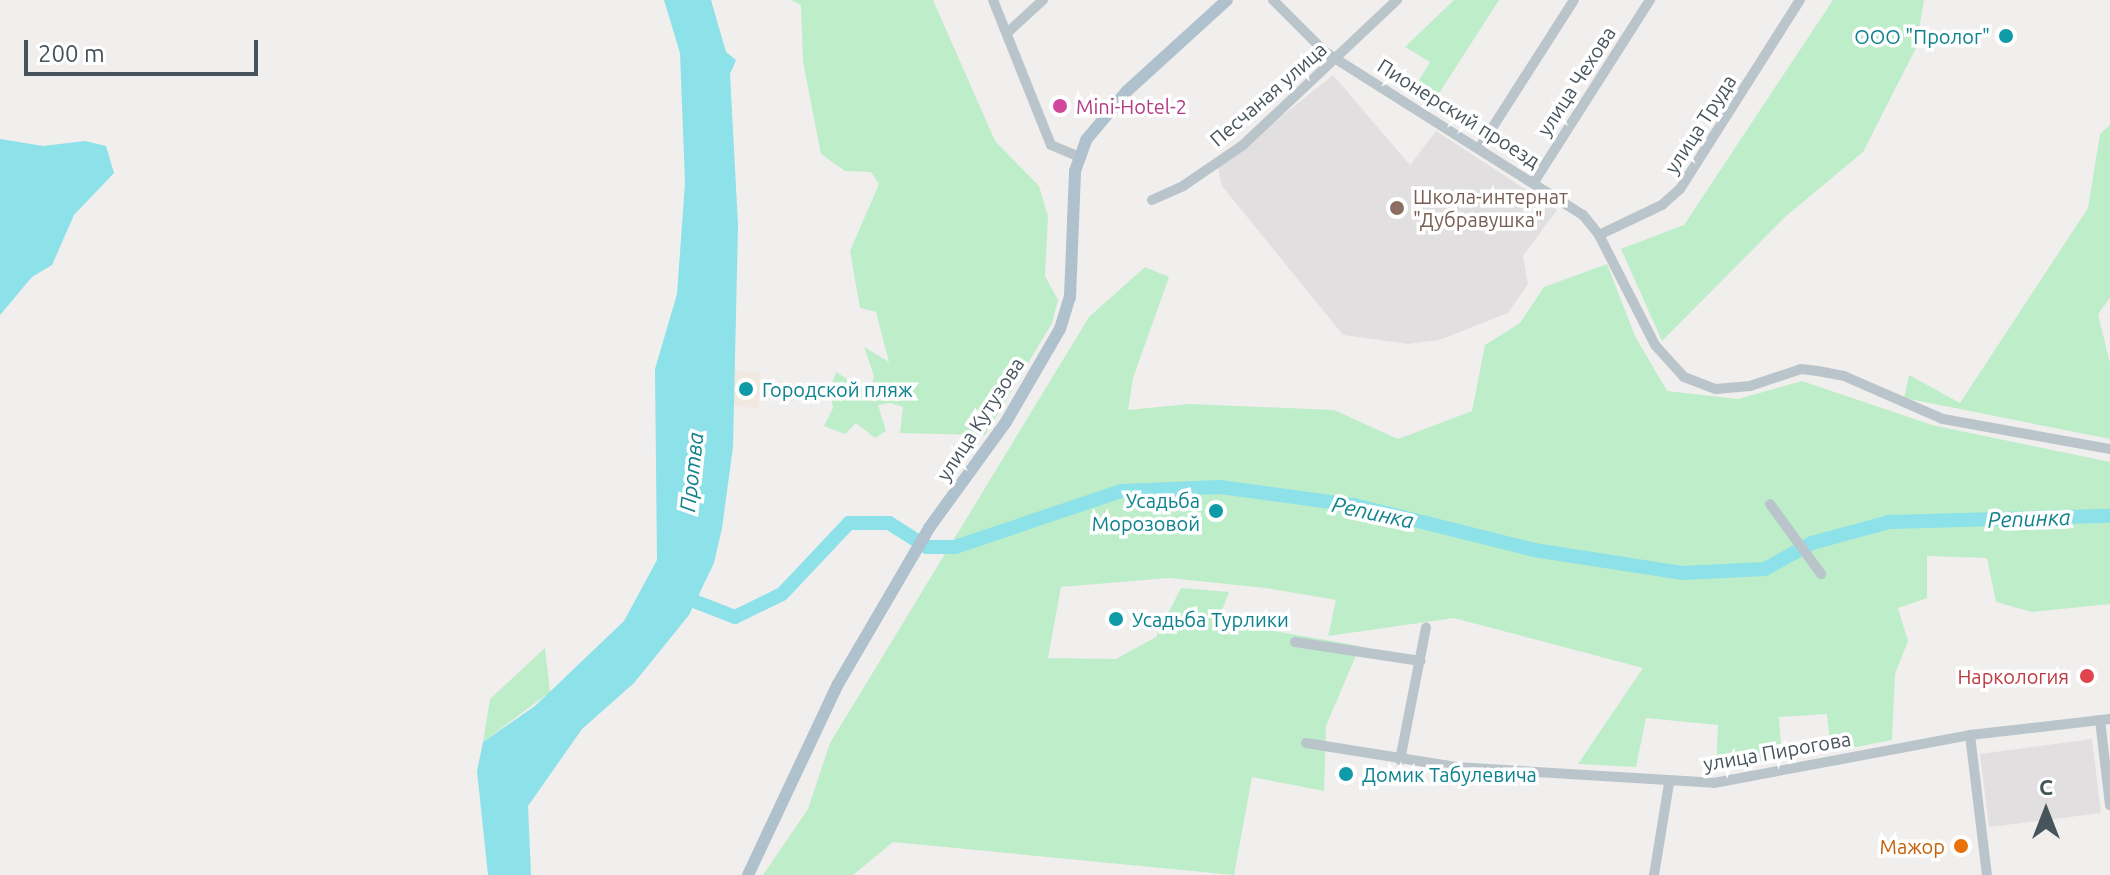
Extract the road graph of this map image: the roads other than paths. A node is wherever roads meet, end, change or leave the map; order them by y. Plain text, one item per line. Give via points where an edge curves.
1 (993, 0) edge
2 (1043, 0) edge
3 (1227, 0) edge
4 (1273, 0) edge
5 (1397, 0) edge
6 (1574, 0) edge
7 (1650, 0) edge
8 (1800, 0) edge
9 (1007, 33) junction
10 (1337, 59) junction
11 (1480, 147) junction
12 (1079, 157) junction
13 (1534, 182) junction
14 (1152, 200) dead end
15 (1599, 235) junction
16 (2110, 449) edge
17 (1770, 504) dead end
18 (1821, 574) dead end
19 (1426, 628) dead end
20 (1295, 642) dead end
21 (1421, 661) junction
22 (2105, 720) edge
23 (1970, 735) junction
24 (1306, 743) dead end
25 (1400, 760) junction
26 (1669, 783) junction
27 (2110, 805) edge
28 (748, 875) edge
29 (1654, 875) edge
30 (1987, 875) edge

1 - 9 street
2 - 9 street
3 - 12 main road, улица Кутузова via 1127,91 1097,124
4 - 10 street, Пионерский проезд
5 - 10 street, Песчаная улица
6 - 11 street
7 - 13 street, улица Чехова
8 - 15 street, улица Труда via 1680,189 1662,205
9 - 12 street via 1051,145
10 - 11 street, Пионерский проезд
10 - 14 street, Песчаная улица via 1243,145 1183,186
11 - 13 street, Пионерский проезд
12 - 28 main road, улица Кутузова via 1070,297 1060,329 1006,422 912,555 838,684
13 - 15 street, Пионерский проезд via 1583,215
15 - 16 street, Пионерский проезд via 1655,345 1684,377 1716,389 1750,386 1801,369 1818,371 1844,376 1943,419
17 - 18 street
19 - 21 street
20 - 21 street
21 - 25 street
22 - 23 street, улица Пирогова
22 - 27 street
23 - 26 street, улица Пирогова via 1714,783
23 - 30 street
24 - 25 street, улица Пирогова
25 - 26 street, улица Пирогова
26 - 29 street

